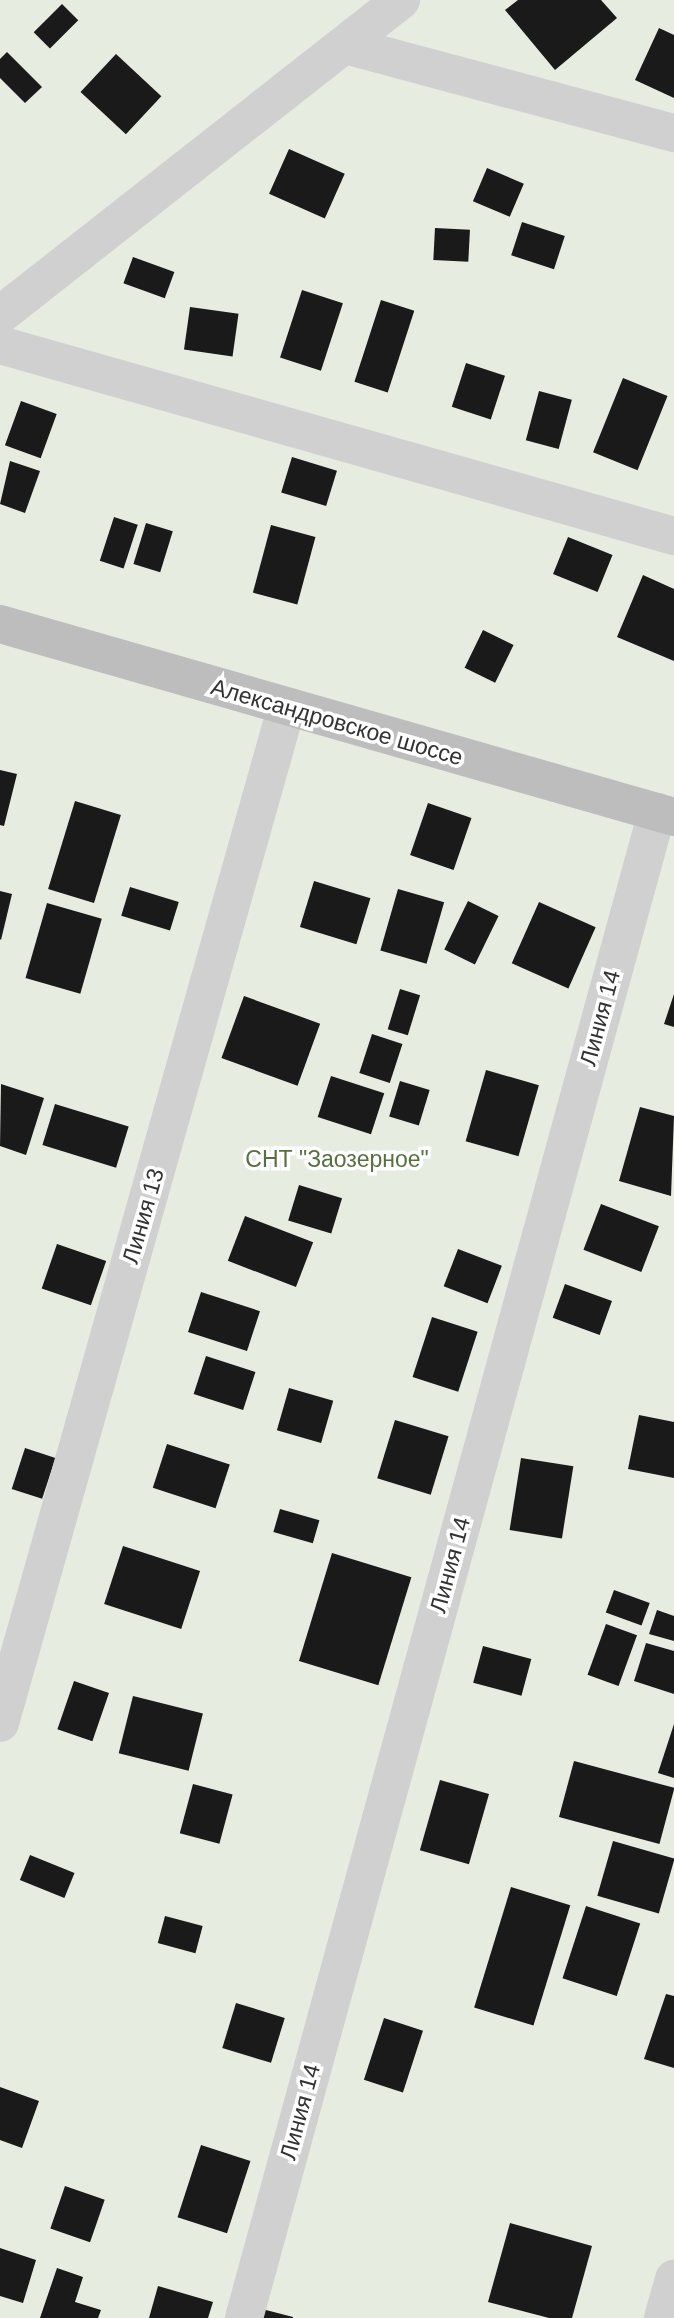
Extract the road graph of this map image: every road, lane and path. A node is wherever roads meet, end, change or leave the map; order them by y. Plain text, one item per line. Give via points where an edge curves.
1 (401, 0) edge
2 (345, 46) junction
3 (674, 132) edge
4 (0, 315) edge
5 (0, 345) edge
6 (674, 536) edge
7 (0, 624) edge
8 (286, 709) junction
9 (665, 815) edge
10 (0, 1723) edge
11 (674, 2279) edge
12 (244, 2318) edge
13 (663, 2318) edge

1 - 2 street
2 - 3 street
2 - 4 street
5 - 6 street
7 - 8 street, Александровское шоссе
8 - 9 street, Александровское шоссе
8 - 10 street, Линия 13
9 - 12 street, Линия 14
11 - 13 street

